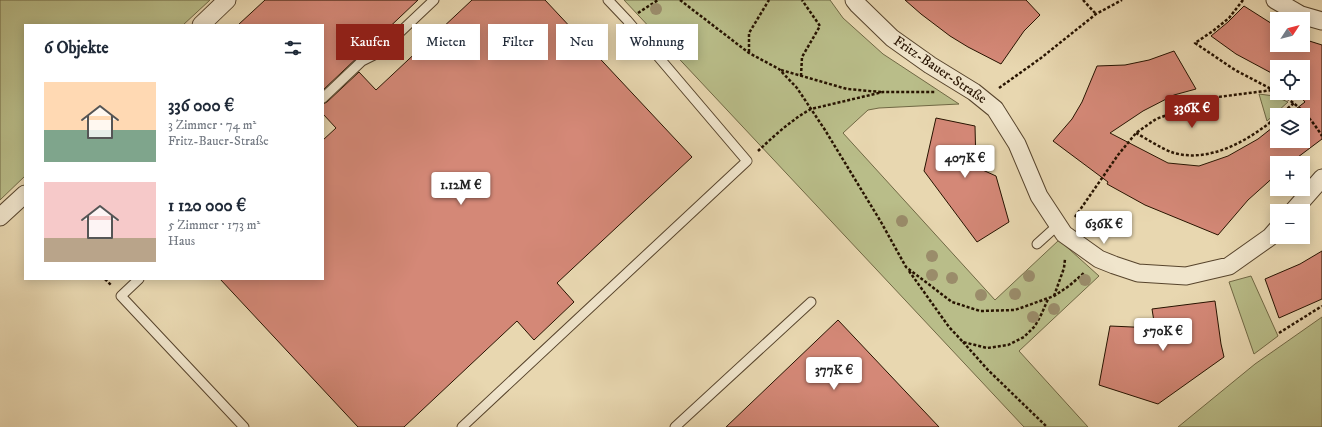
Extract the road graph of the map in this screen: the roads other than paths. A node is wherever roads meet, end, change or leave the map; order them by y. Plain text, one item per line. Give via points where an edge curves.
1 (227, 0) edge
2 (434, 0) edge
3 (608, 0) edge
4 (854, 0) edge
5 (1275, 0) edge
6 (1322, 21) edge
7 (202, 24) edge
8 (324, 97) edge
9 (1322, 178) edge
10 (24, 195) edge
11 (1299, 204) edge
12 (0, 217) edge
13 (1064, 232) junction
14 (1270, 237) edge
15 (1037, 244) dead end
16 (138, 280) edge
17 (811, 302) dead end
18 (244, 427) edge
19 (462, 427) edge
20 (675, 427) edge

1 - 7 street
2 - 8 lane via 378,53 362,62
3 - 19 lane via 747,161
4 - 13 street, Fritz-Bauer-Straße via 892,38 995,108 1017,144 1039,196
5 - 6 street via 1301,15
9 - 11 street
10 - 12 street
13 - 14 street, Fritz-Bauer-Straße via 1099,259 1114,265 1138,272 1186,276 1229,266
13 - 15 lane
16 - 18 lane via 121,296
17 - 20 lane

